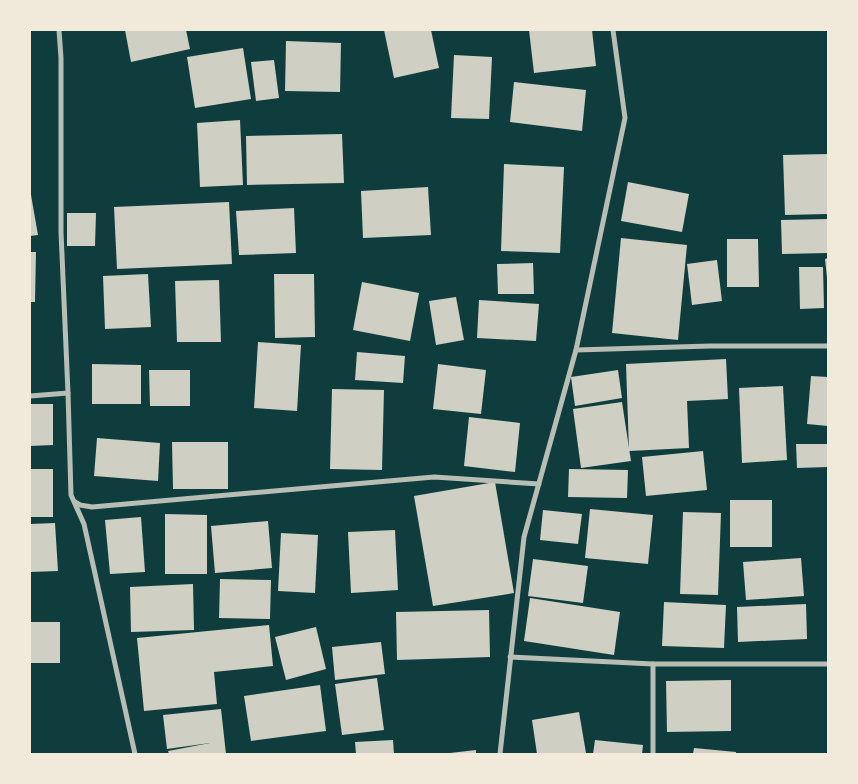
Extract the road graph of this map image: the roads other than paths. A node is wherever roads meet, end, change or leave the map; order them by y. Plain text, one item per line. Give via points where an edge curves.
1 (59, 30) edge
2 (614, 30) edge
3 (828, 346) edge
4 (576, 350) junction
5 (68, 393) junction
6 (30, 396) edge
7 (539, 484) junction
8 (71, 495) junction
9 (510, 657) junction
10 (653, 664) junction
11 (828, 664) edge
12 (135, 754) edge
13 (500, 754) edge
14 (653, 754) edge

1 - 5 street via 62,58 61,232
2 - 4 street via 625,118
3 - 4 street
4 - 7 street
5 - 6 street
5 - 8 street
7 - 8 street via 434,477 92,507 80,505
7 - 9 street via 524,537
8 - 12 street via 84,524
9 - 10 street
9 - 13 street
10 - 11 street
10 - 14 street

